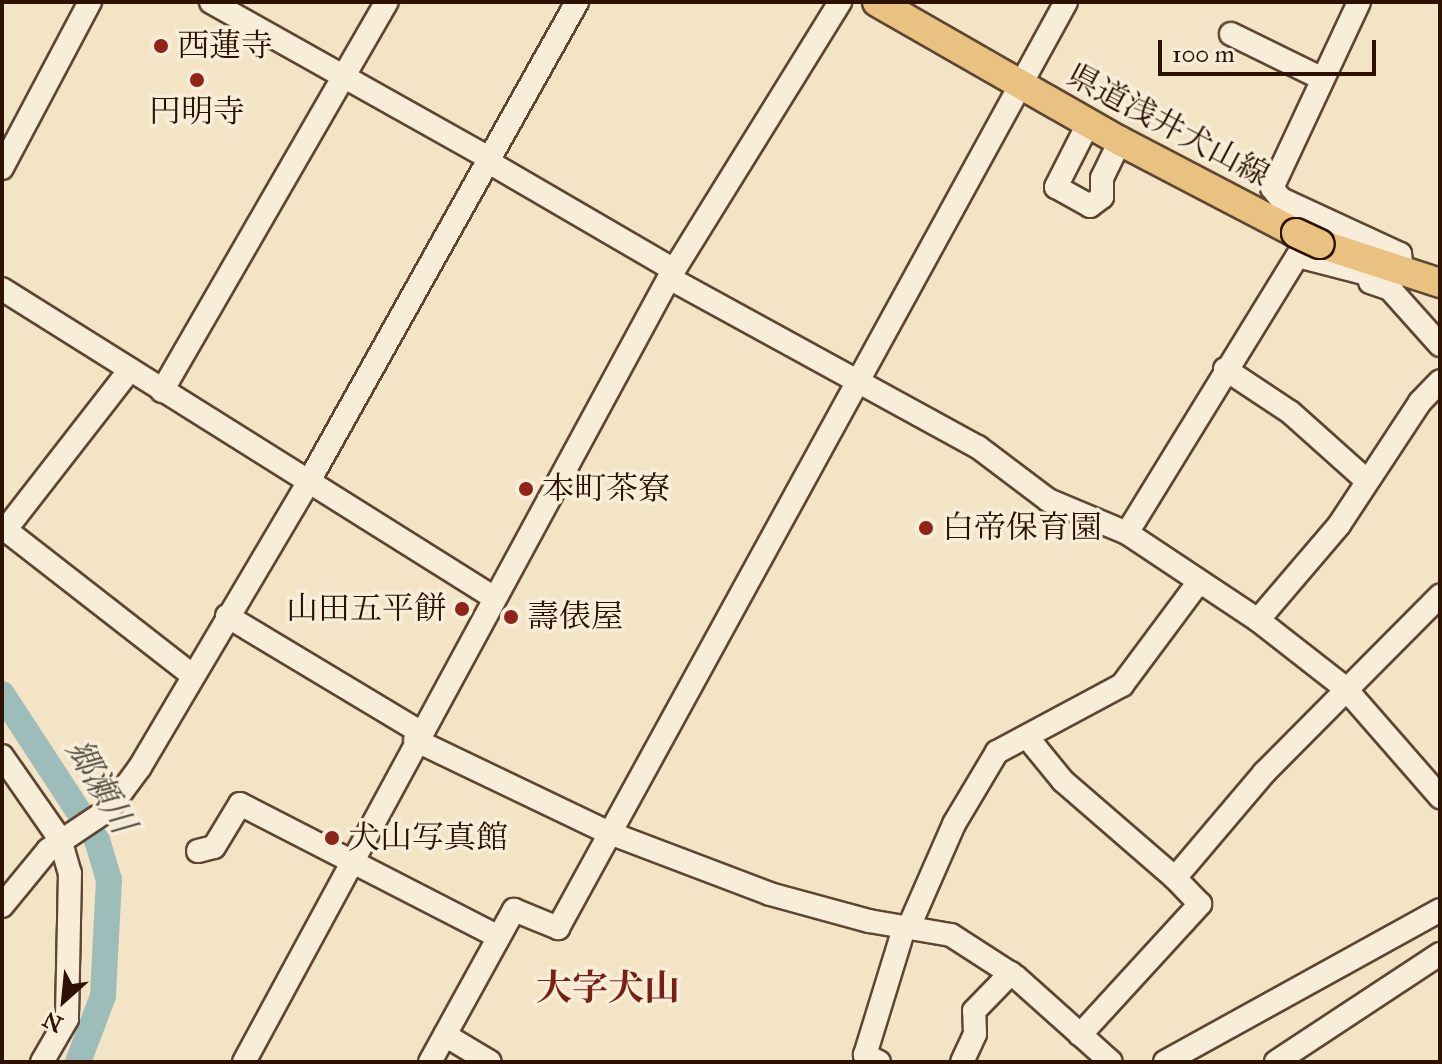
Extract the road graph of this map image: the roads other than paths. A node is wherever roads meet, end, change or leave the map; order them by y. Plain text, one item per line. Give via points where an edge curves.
1 (90, 2) edge
2 (211, 2) edge
3 (387, 2) edge
4 (577, 2) edge
5 (840, 2) edge
6 (877, 2) edge
7 (1066, 2) edge
8 (1359, 2) edge
9 (1231, 34) dead end
10 (344, 78) junction
11 (1321, 78) junction
12 (1021, 86) junction
13 (1089, 122) junction
14 (1120, 141) junction
15 (488, 160) junction
16 (2, 168) edge
17 (1320, 218) junction
18 (1298, 256) junction
19 (1352, 272) junction
20 (1402, 272) junction
21 (672, 274) junction
22 (1440, 283) edge
23 (2, 289) edge
24 (1440, 345) edge
25 (1225, 369) junction
26 (130, 370) junction
27 (857, 379) junction
28 (1440, 381) edge
29 (162, 391) junction
30 (1366, 480) junction
31 (308, 483) junction
32 (4, 528) edge
33 (1127, 533) junction
34 (1198, 583) junction
35 (1440, 596) edge
36 (493, 597) junction
37 (227, 616) junction
38 (1258, 620) junction
39 (191, 674) junction
40 (1345, 688) junction
41 (418, 736) junction
42 (1027, 737) junction
43 (2, 756) edge
44 (1440, 797) edge
45 (607, 832) junction
46 (66, 835) junction
47 (198, 851) dead end
48 (349, 863) junction
49 (1175, 878) junction
50 (2, 906) edge
51 (1440, 910) edge
52 (906, 928) junction
53 (499, 937) junction
54 (1440, 954) edge
55 (1011, 973) junction
56 (445, 1035) junction
57 (1080, 1035) junction
58 (42, 1062) edge
59 (244, 1062) edge
60 (430, 1062) edge
61 (490, 1062) edge
62 (879, 1062) edge
63 (962, 1062) edge
64 (1111, 1062) edge
65 (1165, 1062) edge
66 (1276, 1062) edge

1 - 16 street
2 - 10 street
3 - 10 street
4 - 15 street
5 - 21 street
6 - 12 main road, 県道浅井犬山線
7 - 12 street
8 - 11 street
9 - 11 street
10 - 15 street
10 - 29 street
11 - 17 street via 1272,188 1281,199
12 - 13 main road, 県道浅井犬山線
12 - 27 street
13 - 14 main road, 県道浅井犬山線
13 - 14 street via 1056,187 1090,206 1102,197 1102,178
14 - 20 main road, 県道浅井犬山線, bridge via 1321,245
15 - 21 street
15 - 31 street
17 - 18 street
17 - 20 street via 1400,254
18 - 19 street
18 - 25 street
19 - 20 street via 1391,280
19 - 24 street via 1390,289
20 - 22 main road, 県道浅井犬山線
21 - 27 street
21 - 36 street
23 - 26 street
25 - 30 street via 1290,412
25 - 33 street
26 - 29 street
26 - 32 street
27 - 33 street via 978,447 1048,500
27 - 45 street
28 - 30 street
29 - 31 street
30 - 38 street via 1339,525
31 - 36 street
31 - 37 street
32 - 39 street
33 - 34 street
34 - 38 street
34 - 42 street via 1122,685
35 - 40 street
36 - 41 street
37 - 39 street
37 - 41 street
38 - 40 street
39 - 46 street via 140,767 109,809
40 - 44 street
40 - 49 street
41 - 45 street
41 - 48 street
42 - 49 street via 1063,781
42 - 52 street via 997,752
43 - 46 street
45 - 52 street via 770,894
45 - 53 street via 558,928 514,910
46 - 50 street
46 - 58 street via 73,907 71,986 67,1019
47 - 48 street via 214,847 240,804
48 - 53 street
48 - 59 street
49 - 57 street via 1200,904
51 - 65 street
52 - 55 street via 951,935
52 - 62 street via 865,1055
53 - 56 street
54 - 66 street
55 - 57 street
55 - 63 street via 974,1011 975,1034
56 - 60 street
56 - 61 street
57 - 64 street

